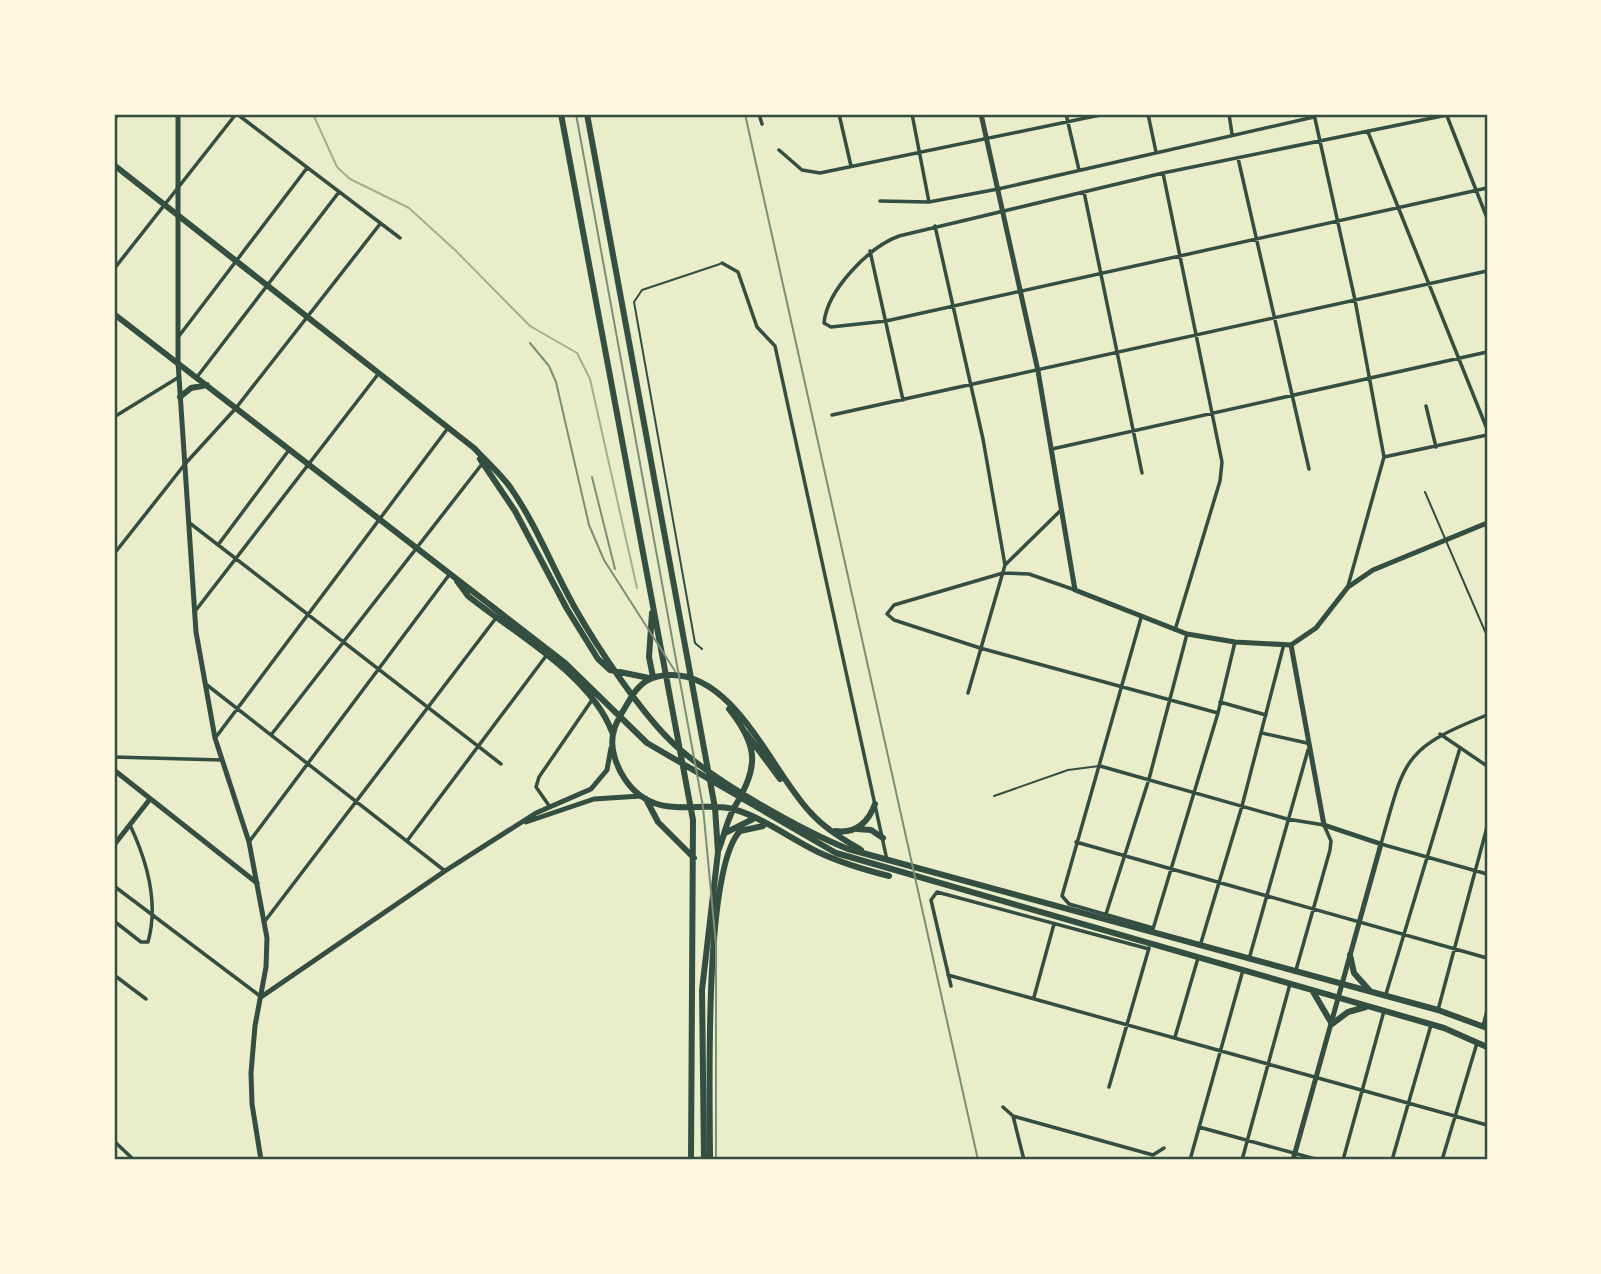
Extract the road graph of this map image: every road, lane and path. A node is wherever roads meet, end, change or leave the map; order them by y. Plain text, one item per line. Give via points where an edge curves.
1 (118, 114) edge
2 (237, 114) edge
3 (561, 114) edge
4 (587, 114) edge
5 (759, 114) edge
6 (839, 114) edge
7 (912, 114) edge
8 (982, 114) edge
9 (1066, 114) edge
10 (1105, 114) edge
11 (1148, 114) edge
12 (1229, 114) edge
13 (1448, 114) edge
14 (179, 115) edge
15 (1314, 116) edge
16 (114, 120) edge
17 (1068, 122) junction
18 (762, 124) dead end
19 (1368, 132) junction
20 (1233, 134) junction
21 (986, 138) junction
22 (1320, 140) junction
23 (779, 150) dead end
24 (920, 152) junction
25 (1156, 152) junction
26 (1238, 158) junction
27 (114, 165) edge
28 (851, 166) junction
29 (307, 167) junction
30 (1079, 170) junction
31 (1163, 173) junction
32 (179, 184) junction
33 (1487, 188) edge
34 (998, 189) junction
35 (1476, 190) junction
36 (339, 192) junction
37 (1084, 192) junction
38 (880, 201) dead end
39 (929, 202) junction
40 (163, 203) junction
41 (1397, 207) junction
42 (1004, 209) junction
43 (179, 215) junction
44 (1487, 218) edge
45 (1336, 221) junction
46 (380, 224) junction
47 (935, 226) junction
48 (400, 238) dead end
49 (1257, 238) junction
50 (870, 251) junction
51 (1178, 257) junction
52 (236, 261) junction
53 (722, 263) joint
54 (114, 269) edge
55 (1487, 271) edge
56 (1101, 274) junction
57 (1428, 283) junction
58 (268, 285) junction
59 (1021, 289) junction
60 (1354, 300) junction
61 (952, 306) junction
62 (114, 314) edge
63 (309, 317) junction
64 (1276, 317) junction
65 (886, 321) junction
66 (1197, 336) junction
67 (178, 338) junction
68 (1487, 352) edge
69 (1119, 354) junction
70 (1458, 358) junction
71 (178, 362) junction
72 (1038, 371) junction
73 (379, 373) junction
74 (179, 377) junction
75 (197, 377) junction
76 (1370, 377) junction
77 (970, 385) junction
78 (207, 386) junction
79 (1292, 394) junction
80 (180, 397) junction
81 (903, 400) junction
82 (1426, 407) dead end
83 (236, 408) junction
84 (1214, 412) junction
85 (832, 415) dead end
86 (114, 416) edge
87 (449, 428) junction
88 (1134, 429) junction
89 (1487, 429) edge
90 (1487, 435) edge
91 (1436, 447) junction
92 (1052, 449) junction
93 (289, 450) junction
94 (1384, 457) junction
95 (484, 462) junction
96 (185, 464) junction
97 (310, 466) junction
98 (1309, 469) dead end
99 (1142, 473) dead end
100 (1425, 492) dead end
101 (1061, 509) junction
102 (380, 522) junction
103 (1487, 523) edge
104 (191, 524) junction
105 (1444, 541) junction
106 (218, 545) junction
107 (415, 548) junction
108 (114, 554) edge
109 (237, 560) junction
110 (1005, 565) junction
111 (1003, 573) junction
112 (453, 577) junction
113 (1348, 587) junction
114 (1075, 590) junction
115 (653, 608) junction
116 (196, 610) junction
117 (308, 615) junction
118 (496, 618) junction
119 (1141, 618) junction
120 (1175, 630) junction
121 (1187, 634) junction
122 (1487, 636) edge
123 (343, 642) junction
124 (1235, 642) junction
125 (1284, 644) junction
126 (1291, 645) junction
127 (980, 648) junction
128 (702, 649) dead end
129 (546, 656) junction
130 (379, 671) junction
131 (666, 675) junction
132 (651, 678) junction
133 (692, 678) junction
134 (203, 682) junction
135 (1119, 687) junction
136 (714, 692) junction
137 (968, 693) dead end
138 (593, 698) junction
139 (1170, 702) junction
140 (1220, 702) junction
141 (428, 708) junction
142 (236, 709) junction
143 (1217, 713) junction
144 (1266, 715) junction
145 (1487, 715) edge
146 (612, 732) junction
147 (746, 733) junction
148 (1262, 733) junction
149 (1440, 734) junction
150 (271, 735) junction
151 (215, 738) junction
152 (612, 743) junction
153 (1308, 746) junction
154 (480, 748) junction
155 (1460, 748) junction
156 (114, 757) edge
157 (222, 760) junction
158 (308, 764) junction
159 (501, 764) dead end
160 (1100, 766) junction
161 (1487, 766) edge
162 (114, 770) edge
163 (1149, 779) junction
164 (1195, 792) junction
165 (993, 796) dead end
166 (643, 798) junction
167 (150, 799) junction
168 (355, 802) junction
169 (875, 804) junction
170 (1242, 806) junction
171 (550, 807) junction
172 (690, 807) junction
173 (715, 808) junction
174 (733, 809) junction
175 (753, 818) junction
176 (1287, 819) junction
177 (526, 822) junction
178 (130, 825) junction
179 (1324, 825) junction
180 (1487, 827) edge
181 (857, 830) junction
182 (725, 833) junction
183 (883, 838) junction
184 (407, 841) junction
185 (249, 842) junction
186 (1076, 842) junction
187 (1381, 844) junction
188 (114, 845) edge
189 (718, 852) junction
190 (836, 853) junction
191 (872, 855) junction
192 (1126, 856) junction
193 (1427, 857) junction
194 (694, 858) junction
195 (1170, 870) junction
196 (445, 871) junction
197 (1476, 871) junction
198 (1487, 874) edge
199 (889, 876) joint
200 (257, 883) junction
201 (1219, 884) junction
202 (114, 886) edge
203 (1266, 897) junction
204 (1313, 909) junction
205 (152, 914) junction
206 (1106, 914) junction
207 (114, 921) edge
208 (265, 921) junction
209 (1359, 922) junction
210 (1054, 924) junction
211 (1153, 930) junction
212 (1404, 934) junction
213 (1149, 946) junction
214 (1200, 947) junction
215 (1455, 949) junction
216 (1350, 955) junction
217 (1198, 957) junction
218 (1487, 958) edge
219 (1248, 959) junction
220 (1243, 970) junction
221 (1295, 972) junction
222 (948, 975) junction
223 (114, 977) edge
224 (1290, 984) junction
225 (1342, 984) junction
226 (951, 986) dead end
227 (1312, 990) junction
228 (1371, 992) junction
229 (1385, 996) junction
230 (261, 997) junction
231 (1034, 998) junction
232 (1339, 998) junction
233 (146, 999) dead end
234 (1368, 1006) junction
235 (1438, 1010) junction
236 (1384, 1011) junction
237 (1487, 1011) edge
238 (1126, 1023) junction
239 (1332, 1024) junction
240 (1431, 1024) junction
241 (1485, 1027) edge
242 (1175, 1037) junction
243 (1477, 1043) junction
244 (1487, 1047) edge
245 (1221, 1050) junction
246 (1268, 1063) junction
247 (1317, 1077) junction
248 (1109, 1087) dead end
249 (1364, 1090) junction
250 (1409, 1102) junction
251 (1003, 1107) dead end
252 (1013, 1116) junction
253 (1455, 1116) junction
254 (1487, 1125) edge
255 (1199, 1128) junction
256 (1247, 1140) junction
257 (114, 1141) edge
258 (1164, 1148) dead end
259 (1153, 1157) edge
260 (1294, 1157) edge
261 (134, 1160) edge
262 (261, 1160) edge
263 (691, 1160) edge
264 (704, 1160) edge
265 (710, 1160) edge
266 (1024, 1160) edge
267 (1190, 1160) edge
268 (1242, 1160) edge
269 (1319, 1160) edge
270 (1343, 1160) edge
271 (1392, 1160) edge
272 (1442, 1160) edge

1 - 16 street
2 - 29 street
2 - 32 street
3 - 115 main road
4 - 133 main road
5 - 18 street
6 - 28 street
7 - 24 street
8 - 21 main road
9 - 17 street
10 - 17 street
11 - 25 street
12 - 20 street
13 - 19 street
13 - 35 street
14 - 32 main road
15 - 20 street
15 - 22 street
17 - 21 street
17 - 30 street
19 - 22 street
19 - 41 street
20 - 25 street
21 - 24 street
21 - 34 main road
22 - 26 street
22 - 45 street
23 - 28 street via 808,172
24 - 28 street
24 - 39 street
25 - 30 street
26 - 31 street
26 - 49 street
27 - 40 main road
29 - 36 street
29 - 52 street
30 - 34 street
31 - 37 street
31 - 51 street
32 - 40 street
32 - 43 main road
33 - 35 street
34 - 39 street
34 - 42 main road
35 - 41 street
35 - 44 street
36 - 46 street
36 - 58 street
37 - 42 street
37 - 56 street
38 - 39 street
40 - 43 main road
40 - 54 street
41 - 45 street
41 - 57 street
42 - 47 street
42 - 59 main road
43 - 52 main road
43 - 67 main road
45 - 49 street
45 - 60 street
46 - 48 street
46 - 63 street
47 - 50 street
47 - 61 street
49 - 51 street
49 - 64 street
50 - 65 street
50 - 65 street via 824,321 831,327
51 - 56 street
51 - 66 street
52 - 58 main road
52 - 67 street
53 - 128 lane via 642,290 634,302 695,643
53 - 169 street via 738,272 757,327 775,346
55 - 57 street
56 - 59 street
56 - 69 street
57 - 60 street
57 - 70 street
58 - 63 main road
58 - 75 street
59 - 61 street
59 - 72 main road
60 - 64 street
60 - 76 street
61 - 65 street
61 - 77 street
62 - 71 main road
63 - 73 main road
63 - 83 street
64 - 66 street
64 - 79 street
65 - 81 street
66 - 69 street
66 - 84 street
67 - 71 main road
68 - 70 street
69 - 72 street
69 - 88 street
70 - 76 street
70 - 89 street
71 - 74 main road
71 - 75 main road
72 - 77 street
72 - 92 main road
73 - 87 main road
73 - 97 street
74 - 80 main road
74 - 86 street
75 - 78 main road
76 - 79 street
76 - 94 street
77 - 81 street
77 - 110 street
78 - 80 main road via 191,388
78 - 83 main road
79 - 84 street
79 - 98 street
80 - 96 main road
81 - 85 street
82 - 91 street
83 - 93 main road
83 - 96 street
84 - 88 street
84 - 120 street via 1222,462 1220,481
87 - 95 main road
87 - 102 street
88 - 92 street
88 - 99 street
90 - 91 street
91 - 94 street
92 - 101 main road
93 - 97 main road
93 - 106 street
94 - 113 street
95 - 107 street
95 - 132 main road via 598,659 610,670
95 - 191 main road via 511,489 577,611 651,719 675,745 811,831
96 - 104 main road
96 - 108 street
97 - 102 main road
97 - 109 street
100 - 105 lane
101 - 110 street
101 - 114 main road
102 - 107 main road
102 - 117 street
103 - 105 main road
104 - 106 street
104 - 116 main road
105 - 113 main road via 1391,562
105 - 122 lane
106 - 109 street
107 - 112 main road
107 - 123 street
109 - 116 street
109 - 117 street
110 - 111 street
111 - 114 street via 1028,574
111 - 127 street
111 - 127 street via 894,605 887,614
112 - 118 main road
112 - 130 street
112 - 190 main road via 564,662 647,743
113 - 126 main road via 1316,628
114 - 119 main road
115 - 131 main road
115 - 132 main road
116 - 134 main road
117 - 123 street
117 - 142 street
118 - 129 main road
118 - 141 street
119 - 120 main road
119 - 135 street
120 - 121 main road
121 - 124 main road
121 - 139 street
123 - 130 street
123 - 150 street
124 - 125 main road
124 - 140 street
125 - 126 main road
125 - 144 street
126 - 153 main road
127 - 135 street
127 - 137 street
129 - 138 main road
129 - 154 street
130 - 141 street
130 - 158 street
131 - 132 main road
131 - 133 main road
131 - 172 main road
132 - 146 main road via 635,691
133 - 136 main road
133 - 173 main road
134 - 142 street
134 - 151 main road
135 - 139 street
135 - 160 street
136 - 147 main road
136 - 191 main road via 724,697 809,811
138 - 146 main road
138 - 171 street via 539,777 536,787
139 - 143 street
139 - 163 street
140 - 143 street
140 - 144 street
141 - 154 street
141 - 168 street
142 - 150 street
142 - 151 street
143 - 164 street
144 - 148 street
145 - 149 street
146 - 152 main road
147 - 174 main road via 752,748 752,771
147 - 181 main road via 813,818 836,832
148 - 153 street
148 - 170 street
149 - 155 street
149 - 187 street via 1420,748 1402,774
150 - 158 street
151 - 157 main road
152 - 166 main road via 620,771
152 - 171 main road via 607,769 596,785
153 - 176 street
153 - 179 main road
154 - 159 street
154 - 184 street
155 - 161 street
155 - 193 street
156 - 157 street
157 - 185 main road
158 - 168 street
158 - 185 street
160 - 163 street
160 - 165 lane via 1068,770
160 - 186 street
162 - 167 main road
163 - 164 street
163 - 192 street
164 - 170 street
164 - 195 street
166 - 172 main road via 671,807
166 - 177 main road via 594,799
166 - 194 main road via 658,822
167 - 178 main road
167 - 200 main road
168 - 184 street
168 - 208 street
169 - 181 main road
169 - 183 street
170 - 176 street
170 - 201 street
171 - 177 main road
172 - 173 main road
172 - 194 main road
173 - 174 main road
173 - 189 main road
174 - 175 main road
174 - 182 main road
175 - 182 main road
175 - 199 main road via 818,853
176 - 179 street
176 - 203 street
177 - 196 main road
178 - 188 main road
178 - 205 street via 148,872
179 - 187 main road
179 - 204 street via 1330,850
180 - 197 street
181 - 183 main road via 871,830
182 - 189 main road
183 - 199 street
184 - 196 street
185 - 200 main road
186 - 192 street
186 - 206 street via 1063,899
187 - 193 street
187 - 209 main road
189 - 264 main road via 702,990
190 - 213 main road
190 - 265 main road via 760,825 740,831 726,852 710,982
191 - 211 main road
192 - 195 street
192 - 206 street
193 - 197 street
193 - 212 street
194 - 263 main road
195 - 201 street
195 - 211 street
196 - 230 main road
197 - 198 street
197 - 215 street
200 - 208 main road
201 - 203 street
201 - 214 street
202 - 205 street
203 - 204 street
203 - 219 street
204 - 209 street
204 - 221 street
205 - 207 street via 146,943
205 - 230 street
206 - 211 street
208 - 230 main road via 267,967
209 - 212 street
209 - 216 main road
210 - 213 street
210 - 222 street via 933,893 930,900
210 - 231 street
211 - 214 main road
212 - 215 street
212 - 229 street
213 - 217 main road
213 - 238 street
214 - 219 main road
215 - 218 street
215 - 235 street
216 - 225 main road
216 - 228 main road via 1354,973
217 - 220 main road
217 - 242 street
219 - 221 main road
220 - 224 main road
220 - 245 street
221 - 225 main road
222 - 226 street
222 - 231 street
223 - 233 street
224 - 227 main road
224 - 246 street
225 - 228 main road
225 - 232 main road
227 - 232 main road
227 - 239 main road
228 - 229 main road
229 - 235 main road
230 - 262 main road via 251,1073
231 - 238 street
232 - 234 main road
232 - 239 main road
234 - 236 main road
234 - 239 main road via 1348,1012
235 - 241 main road
236 - 240 main road
236 - 249 street
237 - 241 street
238 - 242 street
238 - 248 street
239 - 247 main road
240 - 243 main road
240 - 250 street
242 - 245 street
243 - 244 main road
243 - 253 street
245 - 246 street
245 - 255 street
246 - 247 street
246 - 256 street
247 - 249 street
247 - 260 main road
249 - 250 street
249 - 270 street
250 - 253 street
250 - 271 street
251 - 252 street
252 - 259 street
252 - 266 street
253 - 254 street
253 - 272 street
255 - 256 street
255 - 267 street
256 - 260 street
256 - 268 street
257 - 261 street
258 - 259 street
260 - 269 street

